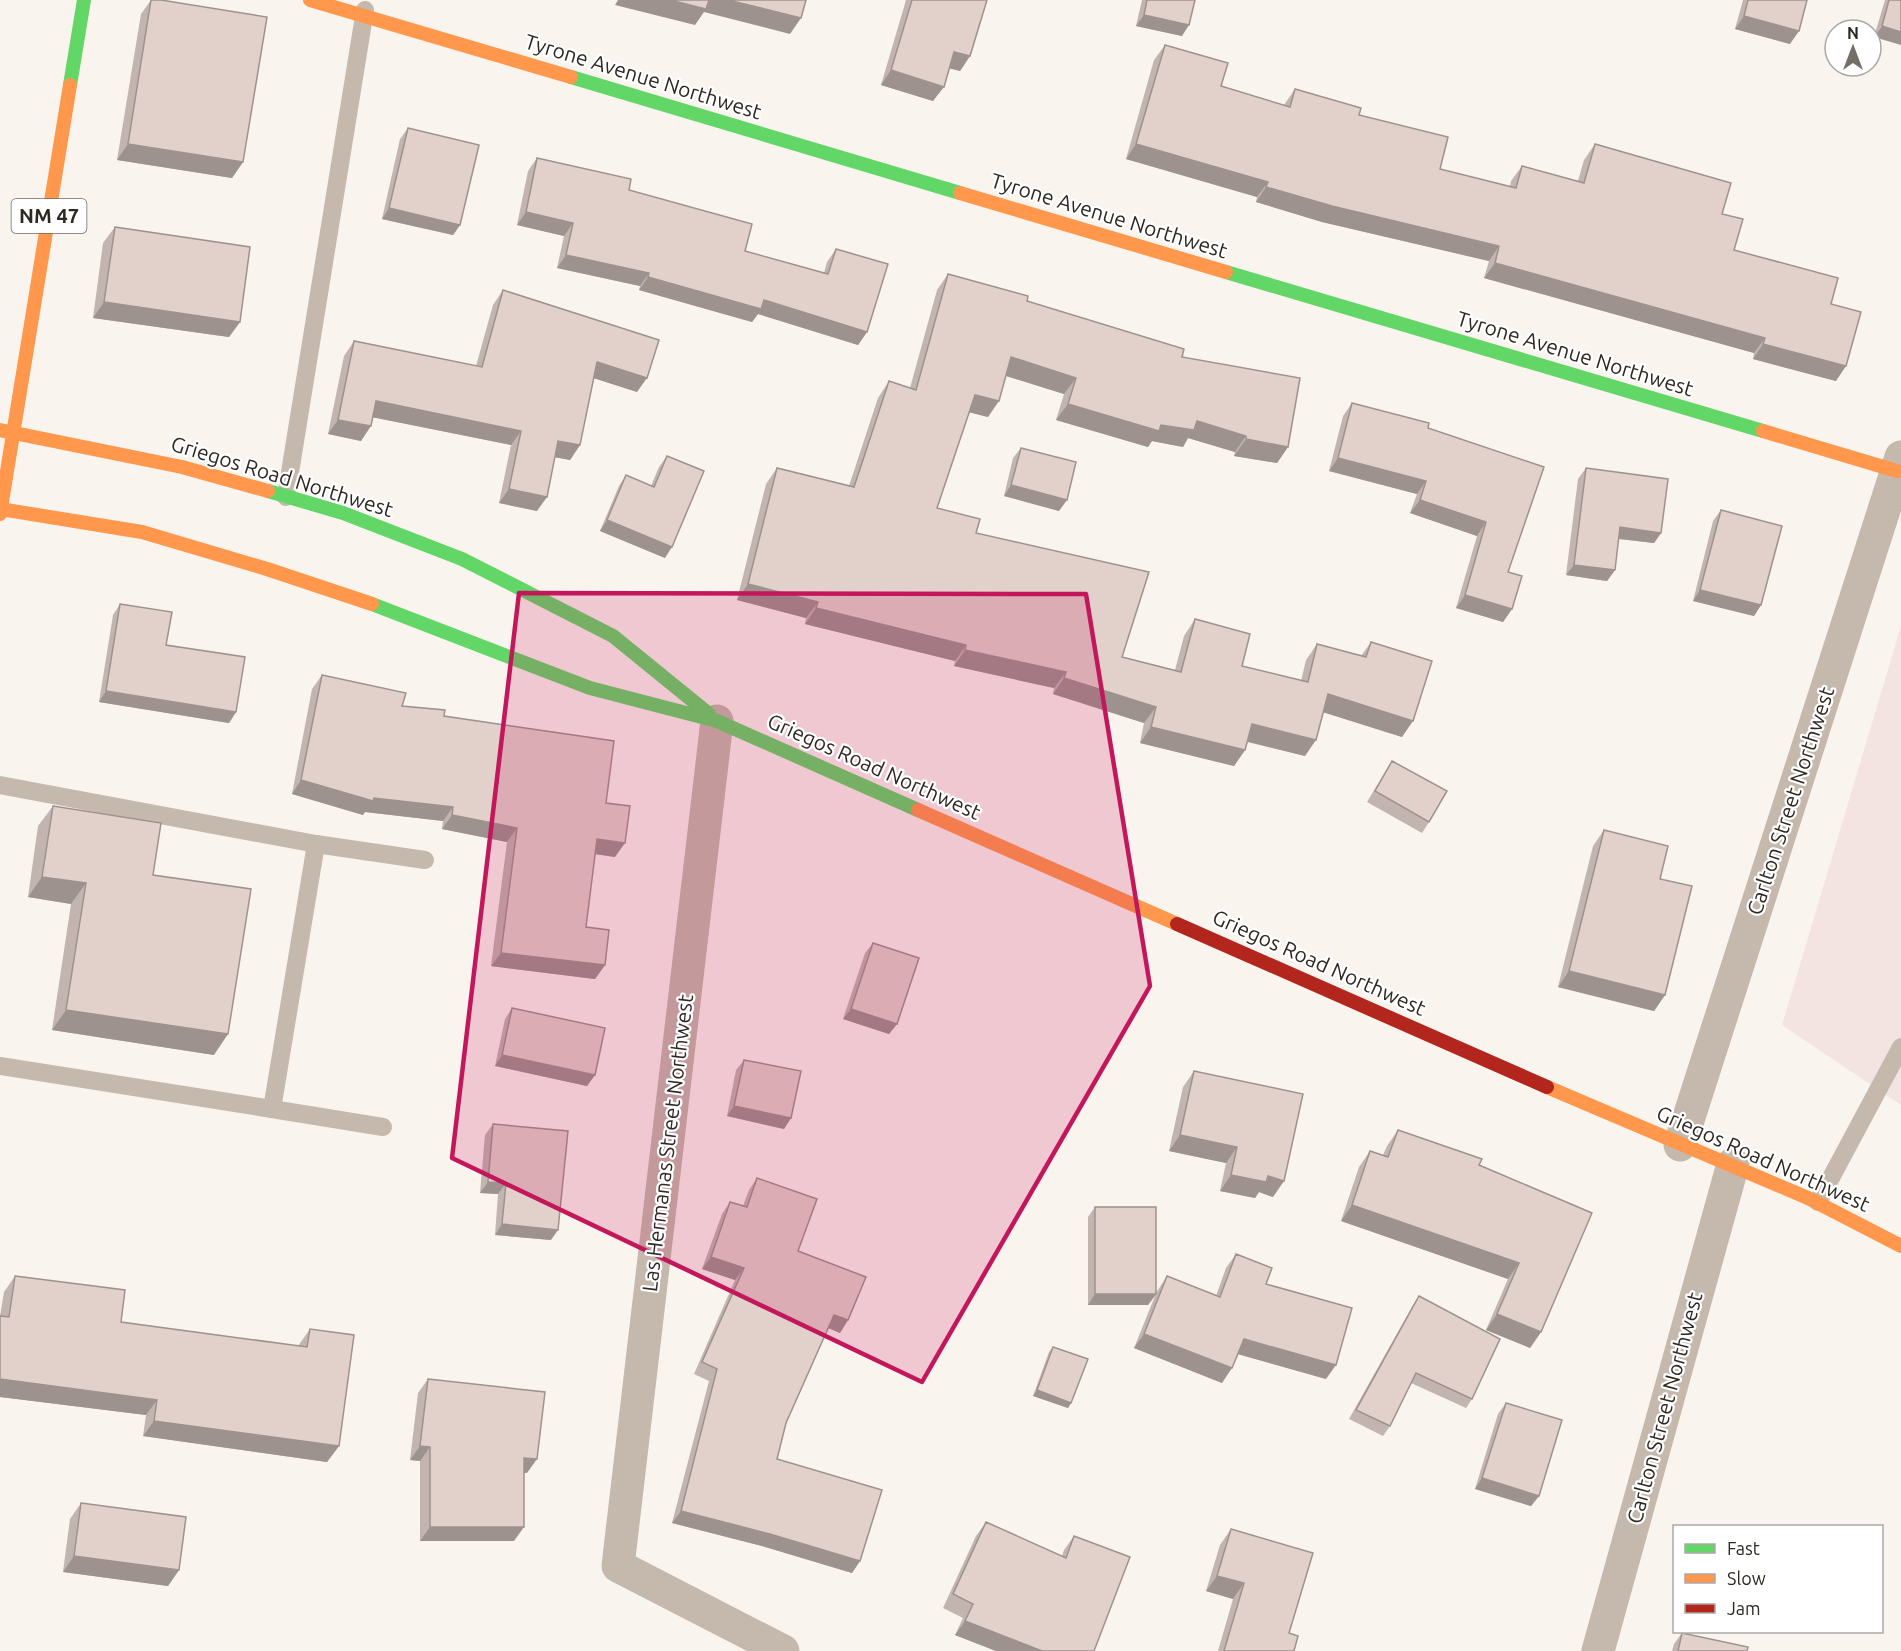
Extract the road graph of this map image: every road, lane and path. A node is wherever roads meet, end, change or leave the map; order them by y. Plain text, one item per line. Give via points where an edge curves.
1 (84, 0) edge
2 (310, 0) edge
3 (366, 8) edge
4 (0, 430) edge
5 (15, 432) junction
6 (1899, 464) edge
7 (286, 497) junction
8 (0, 511) edge
9 (717, 721) junction
10 (0, 785) edge
11 (316, 844) junction
12 (425, 860) dead end
13 (1901, 1047) edge
14 (0, 1066) edge
15 (272, 1109) junction
16 (383, 1126) dead end
17 (1680, 1145) junction
18 (1733, 1164) junction
19 (1818, 1202) junction
20 (1901, 1246) edge
21 (783, 1651) edge
22 (1598, 1651) edge

1 - 5 main road, NM 47
2 - 3 main road, Tyrone Avenue Northwest
3 - 6 main road, Tyrone Avenue Northwest
3 - 7 lane
4 - 5 main road, Griegos Road Northwest
5 - 7 main road, Griegos Road Northwest via 182,467
5 - 8 main road, NM 47
6 - 17 street, Carlton Street Northwest
7 - 9 main road, Griegos Road Northwest via 343,513 462,559 613,636
8 - 9 main road, Griegos Road Northwest via 142,532 404,615 590,688
9 - 17 main road, Griegos Road Northwest
9 - 21 street, Las Hermanas Street Northwest via 618,1566
10 - 11 lane
11 - 12 lane
11 - 15 lane
13 - 19 lane
14 - 15 lane
15 - 16 lane
17 - 18 main road, Griegos Road Northwest
18 - 19 main road, Griegos Road Northwest
18 - 22 street, Carlton Street Northwest
19 - 20 main road, Griegos Road Northwest

